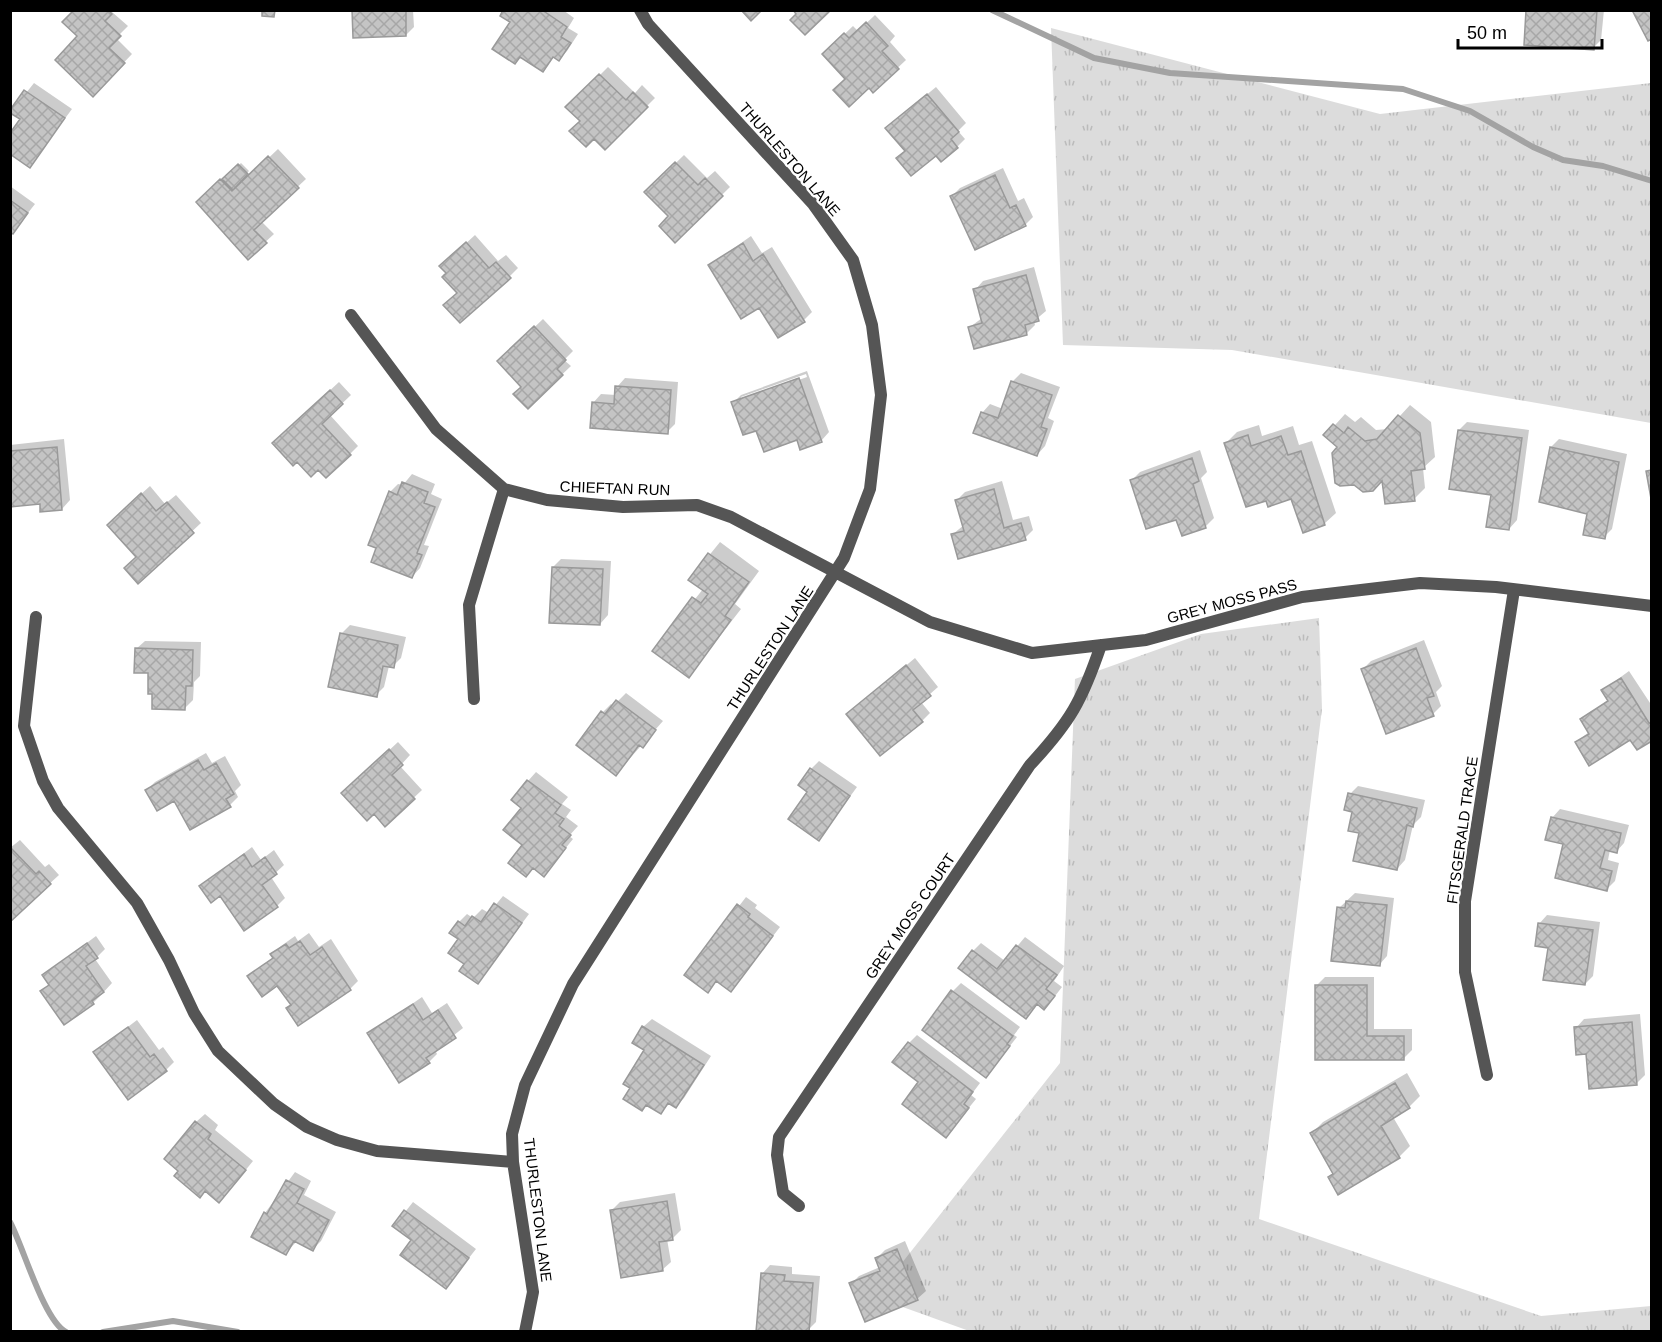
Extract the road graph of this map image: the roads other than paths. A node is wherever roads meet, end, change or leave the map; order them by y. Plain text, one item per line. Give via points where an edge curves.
1 (640, 10) edge
2 (351, 315) dead end
3 (504, 489) junction
4 (836, 574) junction
5 (1514, 590) junction
6 (1652, 606) edge
7 (36, 617) dead end
8 (1101, 645) junction
9 (474, 699) dead end
10 (1487, 1074) dead end
11 (513, 1162) junction
12 (799, 1206) dead end
13 (525, 1332) edge

1 - 4 street, THURLESTON LANE via 648,24 813,204 853,260 872,325 881,395 870,489
2 - 3 street, CHIEFTAN RUN via 436,429
3 - 4 street, CHIEFTAN RUN via 546,500 623,507 697,506 731,517
3 - 9 street via 469,605
4 - 8 street, GREY MOSS PASS via 930,622 1032,653
4 - 11 street, THURLESTON LANE via 573,984 525,1085 512,1134
5 - 6 street, GREY MOSS PASS
5 - 8 street, GREY MOSS PASS via 1420,583 1302,597 1146,640
5 - 10 street, FITSGERALD TRACE via 1465,901 1466,972
7 - 11 street via 24,726 43,781 58,808 137,903 218,1051 274,1104 337,1140 377,1151
8 - 12 street, GREY MOSS COURT via 1074,712 1030,765 779,1137 777,1155 783,1192
11 - 13 street, THURLESTON LANE via 533,1292

